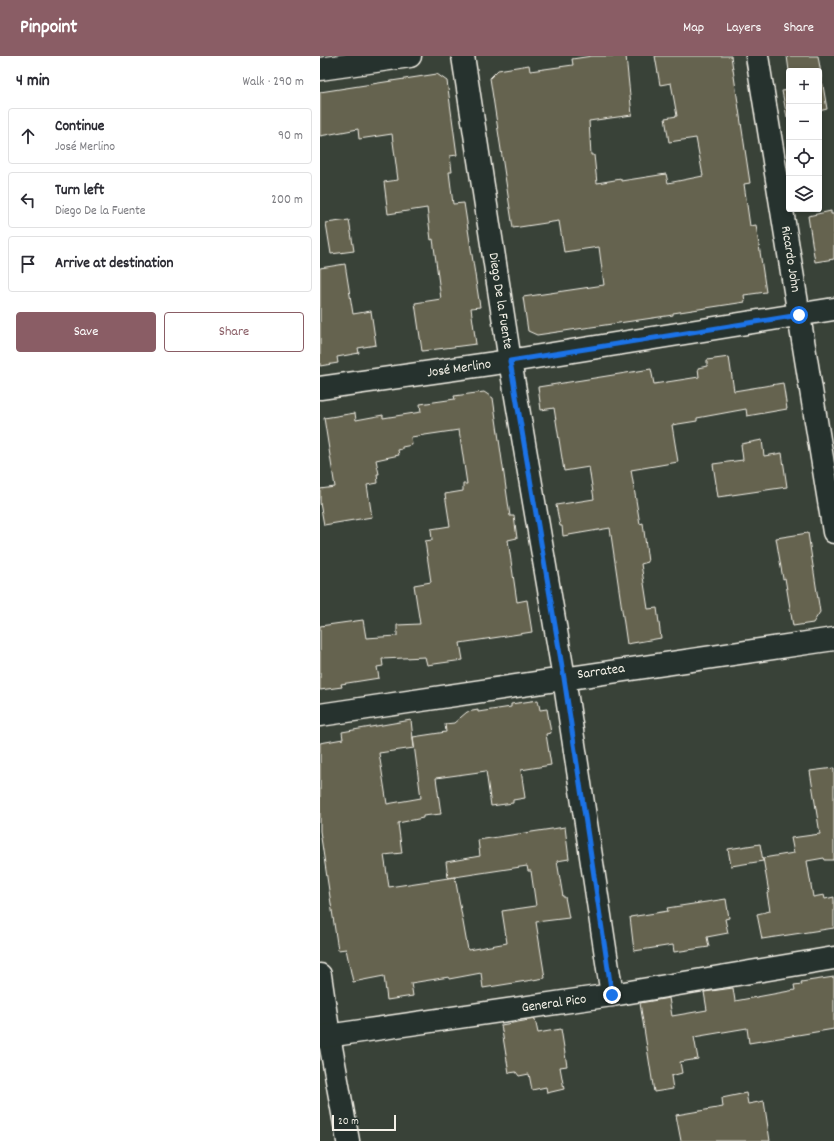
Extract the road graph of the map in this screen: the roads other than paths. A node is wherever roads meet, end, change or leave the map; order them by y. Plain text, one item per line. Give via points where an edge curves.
1 (410, 56) edge
2 (463, 56) edge
3 (757, 56) edge
4 (320, 69) edge
5 (834, 309) edge
6 (799, 315) junction
7 (510, 361) junction
8 (320, 388) edge
9 (834, 532) edge
10 (834, 639) edge
11 (564, 678) junction
12 (320, 715) edge
13 (834, 958) edge
14 (320, 975) edge
15 (612, 995) junction
16 (324, 1037) edge
17 (348, 1141) edge

1 - 4 street
2 - 7 street, Diego De la Fuente
3 - 6 street, Ricardo John
5 - 6 street, José Merlino
6 - 7 street, José Merlino
6 - 9 street, Ricardo John
7 - 8 street, José Merlino
7 - 11 street, Diego De la Fuente
10 - 11 street, Sarratea
11 - 12 street, Sarratea
11 - 15 street, Diego De la Fuente
13 - 15 street, General Pico
14 - 16 street
15 - 16 street, General Pico
16 - 17 street

